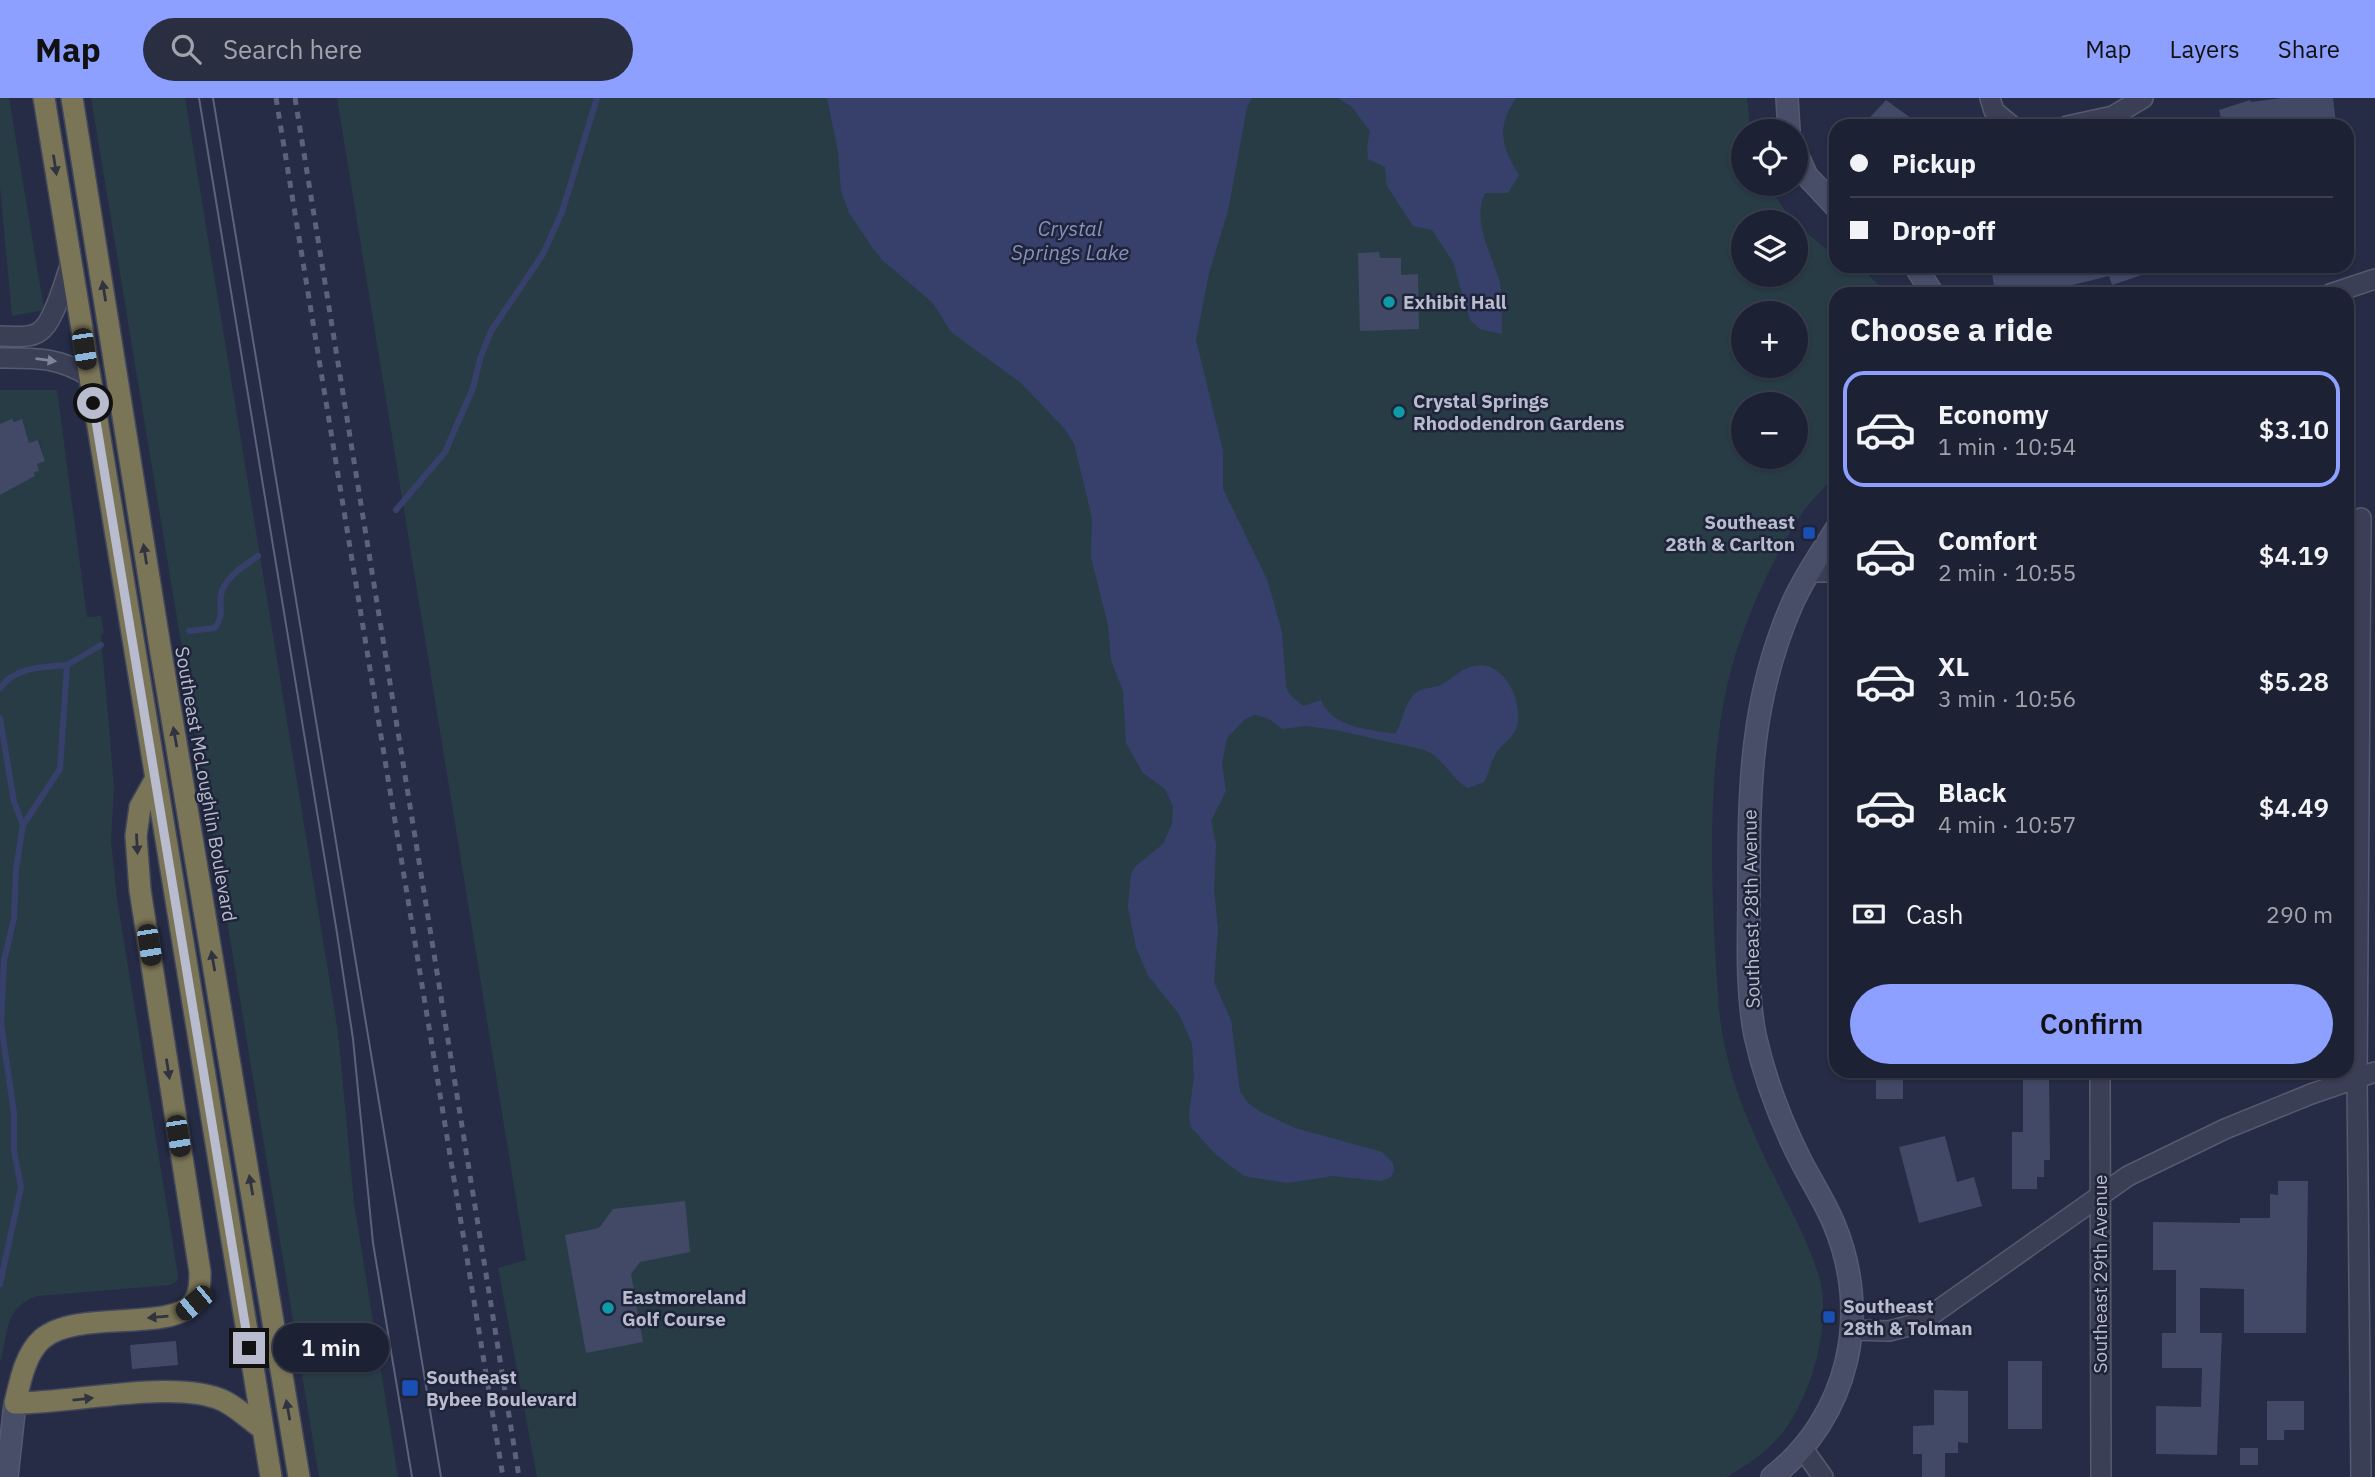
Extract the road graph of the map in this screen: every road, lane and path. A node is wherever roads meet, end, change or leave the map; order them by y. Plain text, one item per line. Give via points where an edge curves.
1 (44, 98) edge
2 (72, 98) edge
3 (1787, 98) edge
4 (1990, 98) edge
5 (2143, 98) edge
6 (1788, 119) edge
7 (2004, 119) edge
8 (2099, 119) edge
9 (1808, 177) edge
10 (1829, 200) edge
11 (70, 266) junction
12 (2375, 279) edge
13 (2351, 287) edge
14 (0, 337) edge
15 (0, 358) edge
16 (89, 376) junction
17 (2361, 517) edge
18 (1829, 540) edge
19 (1809, 572) junction
20 (1829, 572) edge
21 (155, 780) junction
22 (2366, 1076) edge
23 (2100, 1078) edge
24 (2100, 1193) junction
25 (1852, 1331) junction
26 (7, 1403) edge
27 (263, 1429) junction
28 (1803, 1449) junction
29 (7, 1477) edge
30 (271, 1477) edge
31 (299, 1477) edge
32 (1772, 1477) edge
33 (1823, 1477) edge
34 (2101, 1477) edge
35 (2361, 1477) edge

1 -> 11 highway
31 -> 2 highway, Southeast McLoughlin Boulevard
3 - 6 main road
4 - 7 street via 1994,111
5 - 8 street
9 - 10 main road
11 - 14 street via 49,321 39,332
11 - 16 highway
12 - 13 street
15 -> 16 street via 50,359
16 - 21 highway
17 - 22 street
18 - 19 main road, Southeast 28th Avenue
19 - 20 street
19 - 25 main road, Southeast 28th Avenue via 1772,655 1756,726 1749,802 1750,981 1755,1034 1770,1086 1842,1245 1853,1303
21 -> 26 highway via 140,807 136,836 140,890 199,1289 194,1303 183,1312 82,1324 42,1339
21 - 27 highway
22 - 24 street via 2190,1144
22 - 35 street
23 - 24 street, Southeast 29th Avenue
24 - 25 street via 1933,1317 1889,1331
24 - 34 street, Southeast 29th Avenue
25 - 28 main road, Southeast 28th Avenue via 1832,1408
26 -> 27 highway via 193,1392 224,1401
26 - 29 main road
27 - 30 highway
28 - 32 main road, Southeast 28th Avenue
28 - 33 street

